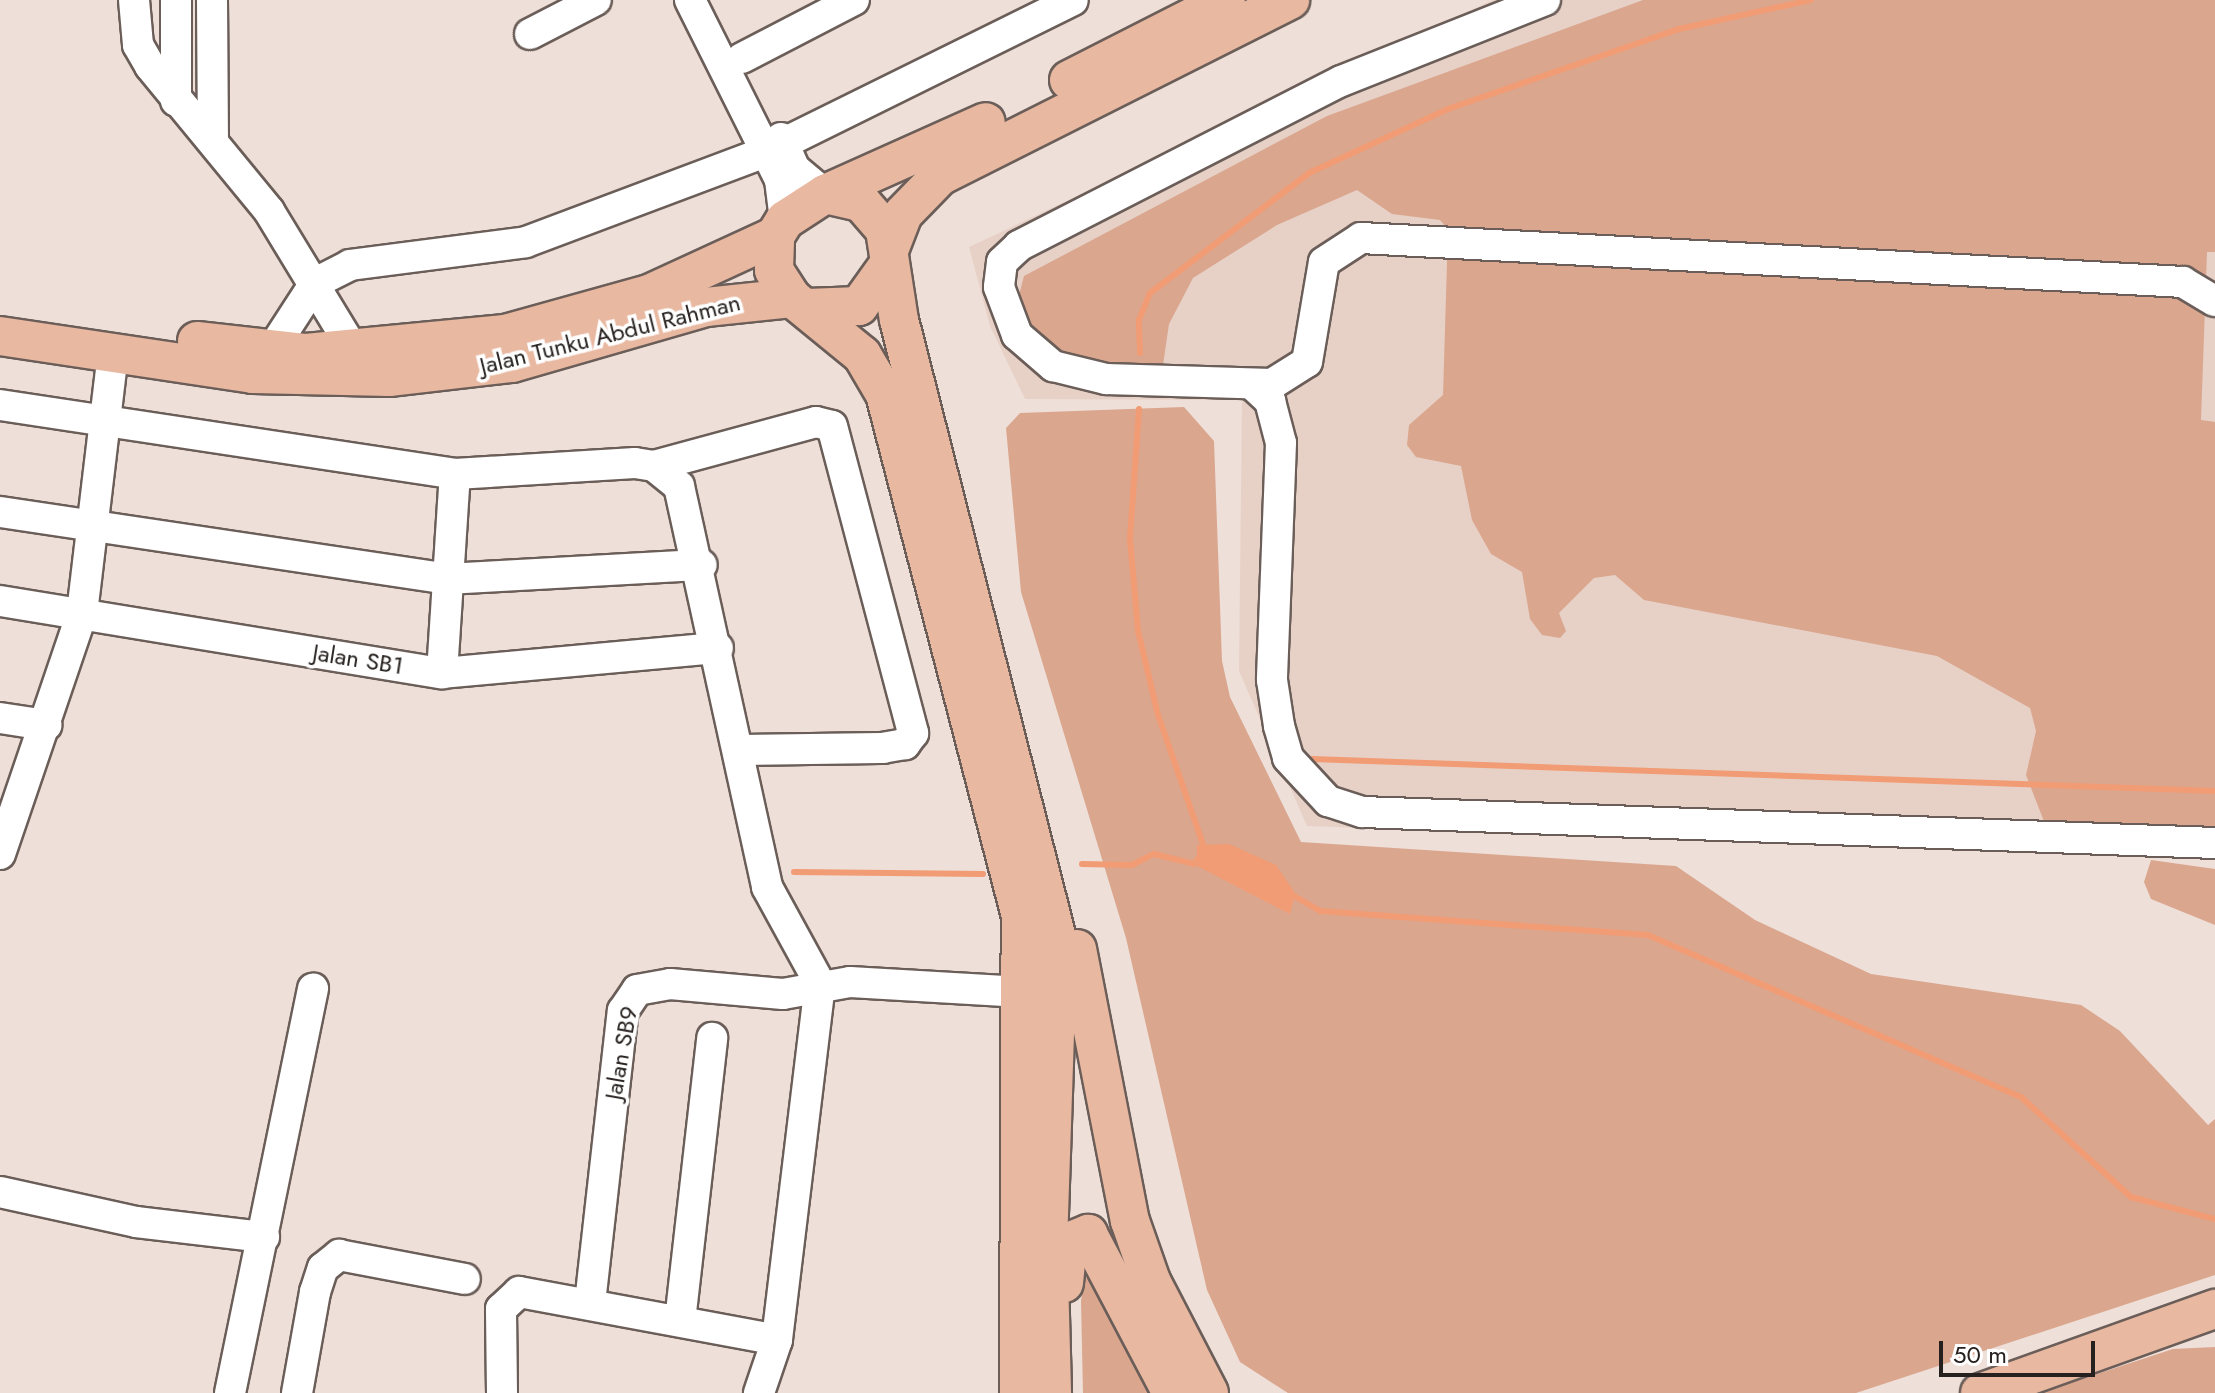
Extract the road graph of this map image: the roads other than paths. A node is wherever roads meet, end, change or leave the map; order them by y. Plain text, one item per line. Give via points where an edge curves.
1 (134, 0) edge
2 (176, 0) edge
3 (212, 0) edge
4 (596, 0) edge
5 (690, 0) edge
6 (713, 0) edge
7 (854, 0) edge
8 (1073, 0) edge
9 (1226, 0) edge
10 (1290, 0) edge
11 (1545, 0) edge
12 (530, 34) dead end
13 (742, 58) junction
14 (176, 101) junction
15 (213, 142) junction
16 (774, 147) junction
17 (825, 194) junction
18 (780, 228) junction
19 (890, 256) junction
20 (315, 283) junction
21 (2215, 301) edge
22 (800, 303) junction
23 (0, 311) edge
24 (0, 336) edge
25 (273, 348) junction
26 (354, 351) junction
27 (113, 354) junction
28 (1255, 387) junction
29 (0, 405) edge
30 (106, 422) junction
31 (654, 466) junction
32 (455, 474) junction
33 (0, 512) edge
34 (93, 527) junction
35 (702, 565) junction
36 (448, 579) junction
37 (0, 601) edge
38 (82, 613) junction
39 (718, 648) junction
40 (984, 649) junction
41 (442, 673) junction
42 (0, 718) edge
43 (46, 725) junction
44 (738, 750) junction
45 (4, 835) edge
46 (2215, 843) edge
47 (820, 984) junction
48 (313, 988) dead end
49 (1022, 992) junction
50 (712, 1038) dead end
51 (0, 1192) edge
52 (264, 1237) junction
53 (465, 1279) dead end
54 (590, 1303) junction
55 (2215, 1309) edge
56 (680, 1321) junction
57 (777, 1340) junction
58 (230, 1393) edge
59 (297, 1393) edge
60 (502, 1393) edge
61 (759, 1393) edge
62 (1019, 1393) edge
63 (1052, 1393) edge
64 (1066, 1393) edge
65 (1172, 1393) edge
66 (1209, 1393) edge
67 (1980, 1393) edge

1 - 14 street via 138,45
2 - 14 street
3 - 15 street
4 - 12 street
5 - 16 street
6 - 13 street
7 - 13 street
8 - 16 street
9 - 17 main road via 920,155
10 - 19 main road via 940,176 903,214
11 - 28 street via 1341,81 1019,246 1002,262 999,287 1017,335 1053,366 1106,379
13 - 16 street
14 - 15 street
15 - 20 street
16 - 17 street
16 - 18 street
16 - 20 street via 526,242 350,265
17 - 18 main road
17 - 19 main road via 868,208
18 - 22 main road via 774,270
18 - 26 main road, Jalan Tunku Abdul Rahman via 698,275 572,319 446,344
19 - 22 main road via 859,306
19 - 40 main road
20 - 25 street
20 - 26 street
21 - 28 street via 2183,282 1361,238 1324,262 1316,279 1307,362 1292,377
22 - 27 main road, Jalan Tunku Abdul Rahman via 706,307 579,347 454,372 325,378
22 - 49 main road via 862,355 901,438 1021,916
23 - 25 main road, Jalan Tunku Abdul Rahman
24 - 27 main road, Jalan Tunku Abdul Rahman
25 - 26 main road, Jalan Tunku Abdul Rahman
27 - 30 street
28 - 46 street via 1273,408 1281,443 1272,680 1279,726 1296,770 1328,801 1362,812
29 - 30 street
30 - 32 street
30 - 34 street
31 - 32 street
31 - 35 street via 687,500
31 - 44 street via 816,422 832,426 913,733 905,744 883,748
32 - 36 street
33 - 34 street
34 - 36 street
34 - 38 street
35 - 36 street
35 - 39 street
36 - 41 street
37 - 38 street, Jalan SB1
38 - 41 street, Jalan SB1
38 - 43 street
39 - 41 street, Jalan SB1
39 - 44 street
40 - 63 main road via 1058,943 1048,1223
40 - 66 main road via 1035,779 1070,909 1130,1221 1151,1281
42 - 43 street
43 - 45 street
44 - 47 street via 767,887
47 - 49 street
47 - 54 street, Jalan SB9 via 783,994 650,985 627,999
47 - 57 street
48 - 52 street
49 - 62 main road
50 - 56 street
51 - 52 street via 136,1222
52 - 58 street
53 - 59 street via 339,1255 323,1268 315,1292
54 - 56 street
54 - 60 street via 519,1292 504,1302
55 - 67 main road
56 - 57 street
57 - 61 street
64 - 65 main road via 1066,1251 1082,1233 1097,1241

